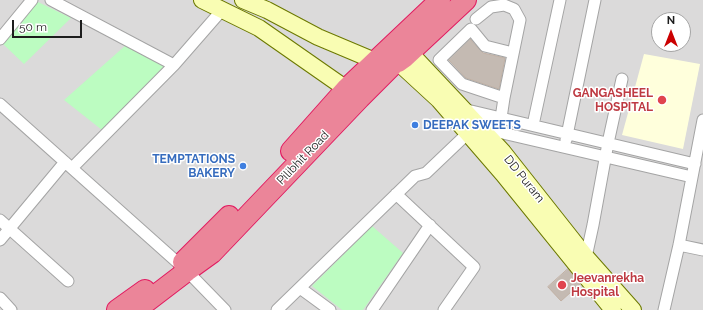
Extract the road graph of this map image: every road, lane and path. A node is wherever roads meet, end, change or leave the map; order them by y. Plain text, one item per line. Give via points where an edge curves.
1 (32, 0) edge
2 (51, 0) edge
3 (202, 0) edge
4 (243, 0) edge
5 (440, 0) edge
6 (466, 0) edge
7 (560, 0) edge
8 (595, 0) edge
9 (222, 10) junction
10 (476, 19) dead end
11 (0, 39) edge
12 (513, 53) junction
13 (392, 56) junction
14 (174, 64) junction
15 (622, 79) dead end
16 (353, 93) junction
17 (504, 98) junction
18 (0, 104) edge
19 (464, 109) junction
20 (501, 118) junction
21 (703, 120) edge
22 (533, 125) junction
23 (474, 131) junction
24 (567, 133) junction
25 (608, 143) junction
26 (564, 147) junction
27 (606, 156) junction
28 (695, 164) junction
29 (68, 165) junction
30 (692, 177) junction
31 (396, 194) junction
32 (0, 220) edge
33 (430, 225) junction
34 (10, 229) junction
35 (0, 240) edge
36 (679, 245) junction
37 (703, 250) edge
38 (586, 257) junction
39 (183, 268) junction
40 (68, 280) dead end
41 (300, 288) junction
42 (0, 298) edge
43 (11, 310) edge
44 (117, 310) edge
45 (136, 310) edge
46 (225, 310) edge
47 (277, 310) edge
48 (330, 310) edge
49 (372, 310) edge
50 (444, 310) edge
51 (613, 310) edge
52 (633, 310) edge
53 (664, 310) edge

1 - 11 street
2 - 14 street
3 - 9 street
4 - 13 street via 318,37
5 - 13 highway
6 - 13 highway, Pilibhit Road
7 - 22 street
8 - 24 street
9 - 14 street
9 - 16 street via 258,28
10 - 12 street via 491,7 504,5 514,9 520,20
12 - 17 street
12 - 17 street via 485,46 471,30 439,60 462,84
13 - 16 highway, Pilibhit Road
13 - 19 street, DD Puram
13 - 23 street, DD Puram
14 - 29 street
15 - 25 street
16 - 39 highway, Pilibhit Road via 212,253
17 - 20 street
18 - 29 street
19 - 20 street
19 - 23 street, DD Puram
20 - 22 street
21 - 28 street
22 - 24 street
23 - 26 street
23 - 31 street via 426,174 415,176
23 - 38 street, DD Puram via 503,152
23 - 51 street, DD Puram via 503,174
24 - 25 street
24 - 26 street
25 - 27 street
25 - 28 street
26 - 27 street
27 - 30 street
27 - 38 street
28 - 30 street
29 - 34 street
29 - 39 street
30 - 36 street
31 - 33 street
31 - 41 street
32 - 34 street
33 - 49 street
33 - 50 street via 474,268
34 - 35 street
34 - 40 street
36 - 37 street
36 - 53 street
38 - 52 street, DD Puram
39 - 44 highway
39 - 45 highway, Pilibhit Road
39 - 46 street
41 - 47 street
41 - 48 street
42 - 43 street

